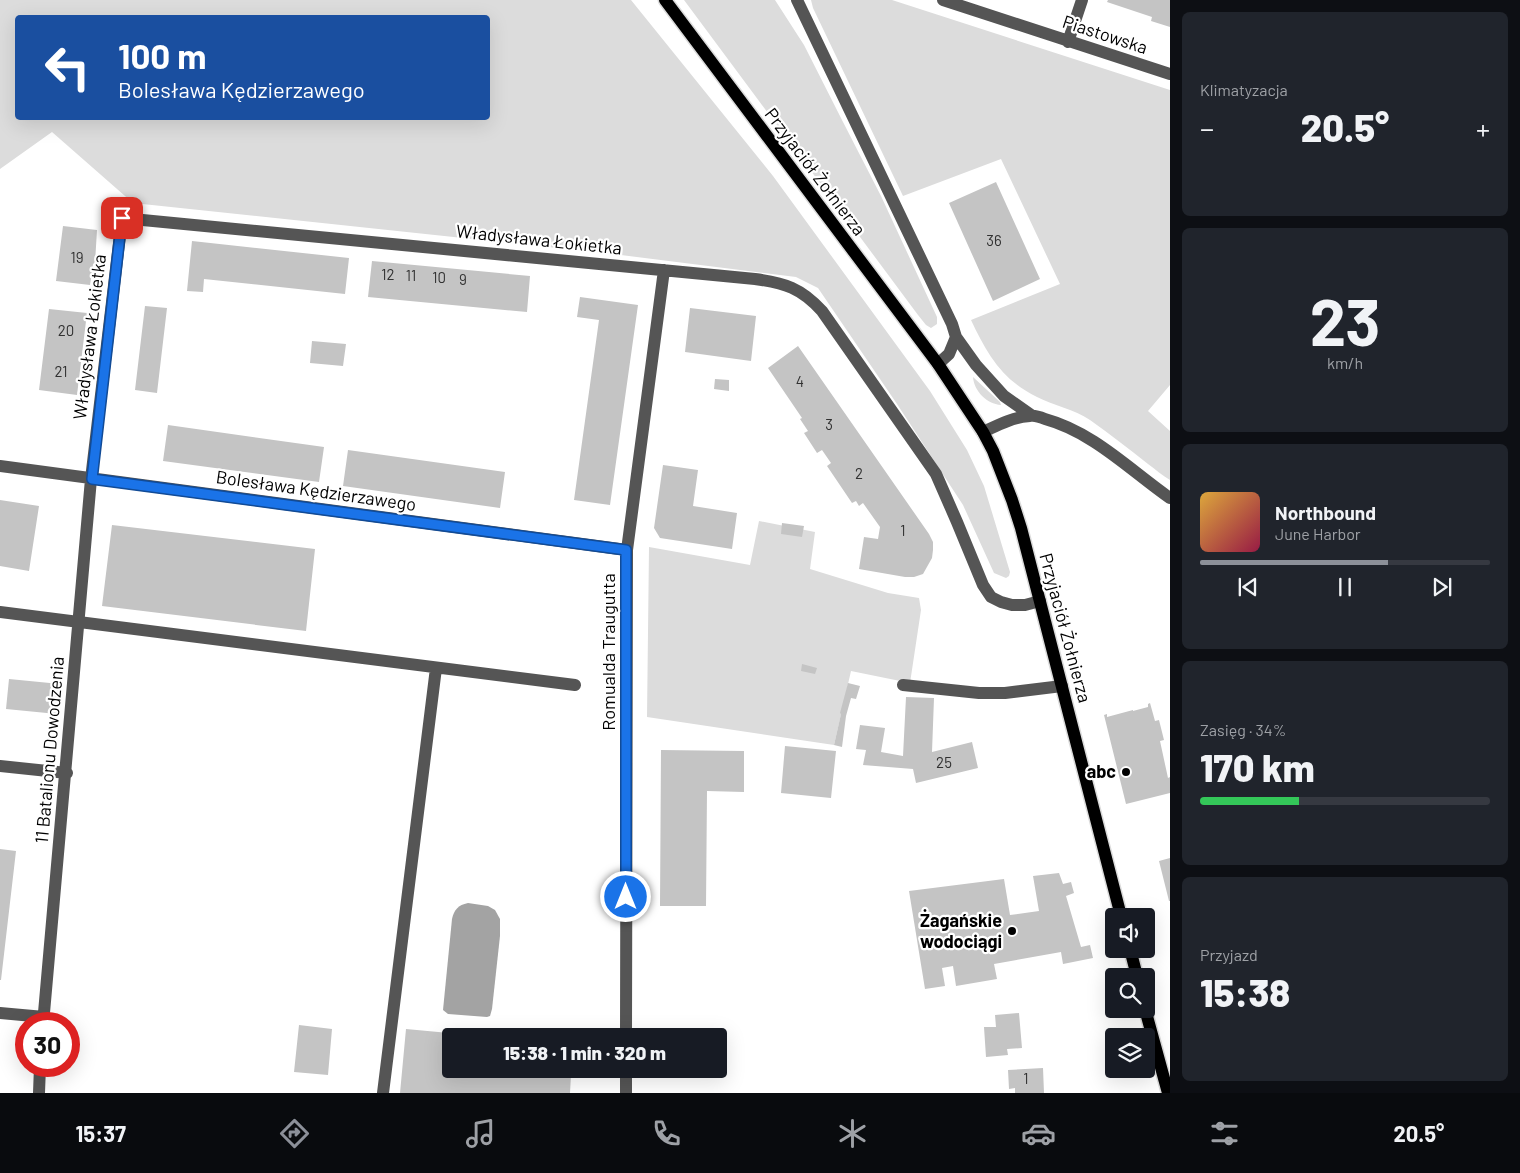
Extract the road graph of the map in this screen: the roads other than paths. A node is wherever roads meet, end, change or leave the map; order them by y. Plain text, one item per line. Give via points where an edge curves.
1 (665, 0) edge
2 (797, 0) edge
3 (943, 0) edge
4 (1082, 0) edge
5 (970, 4) edge
6 (1068, 42) junction
7 (1170, 74) edge
8 (664, 270) junction
9 (956, 337) junction
10 (938, 364) junction
11 (1031, 415) junction
12 (983, 432) junction
13 (0, 466) edge
14 (92, 479) junction
15 (1170, 498) edge
16 (626, 550) junction
17 (1040, 601) junction
18 (0, 612) edge
19 (78, 623) junction
20 (436, 668) junction
21 (575, 685) dead end
22 (903, 685) dead end
23 (1062, 686) junction
24 (0, 766) edge
25 (66, 773) junction
26 (1120, 908) edge
27 (45, 1012) edge
28 (0, 1014) edge
29 (15, 1016) edge
30 (1148, 1018) edge
31 (626, 1028) edge
32 (39, 1077) edge
33 (626, 1078) edge
34 (38, 1093) edge
35 (383, 1093) edge
36 (626, 1093) edge
37 (1168, 1093) edge

1 - 10 main road, Przyjaciół Żołnierza
2 - 9 street
3 - 5 street, Piastowska
4 - 6 street
5 - 6 street, Piastowska
6 - 7 street, Piastowska
8 - 14 street, Władysława Łokietka via 122,218
8 - 16 street, Romualda Traugutta
8 - 17 street, Władysława Łokietka via 770,281 797,289 810,298 936,474 991,597 1012,605
9 - 10 street via 949,354
9 - 11 street via 1004,396
10 - 12 main road, Przyjaciół Żołnierza
11 - 12 street
11 - 15 street via 1061,423 1083,434
12 - 17 main road, Przyjaciół Żołnierza via 1012,500
13 - 14 street, Bolesława Kędzierzawego
14 - 16 street, Bolesława Kędzierzawego
14 - 19 street, 11 Batalionu Dowodzenia
16 - 31 street, Romualda Traugutta
17 - 23 main road, Przyjaciół Żołnierza
18 - 19 street
19 - 20 street
19 - 25 street, 11 Batalionu Dowodzenia
20 - 21 street
20 - 35 street
22 - 23 street via 979,693
23 - 26 main road, Przyjaciół Żołnierza
24 - 25 street
25 - 27 street, 11 Batalionu Dowodzenia
28 - 29 street
30 - 37 main road
32 - 34 street
33 - 36 street

